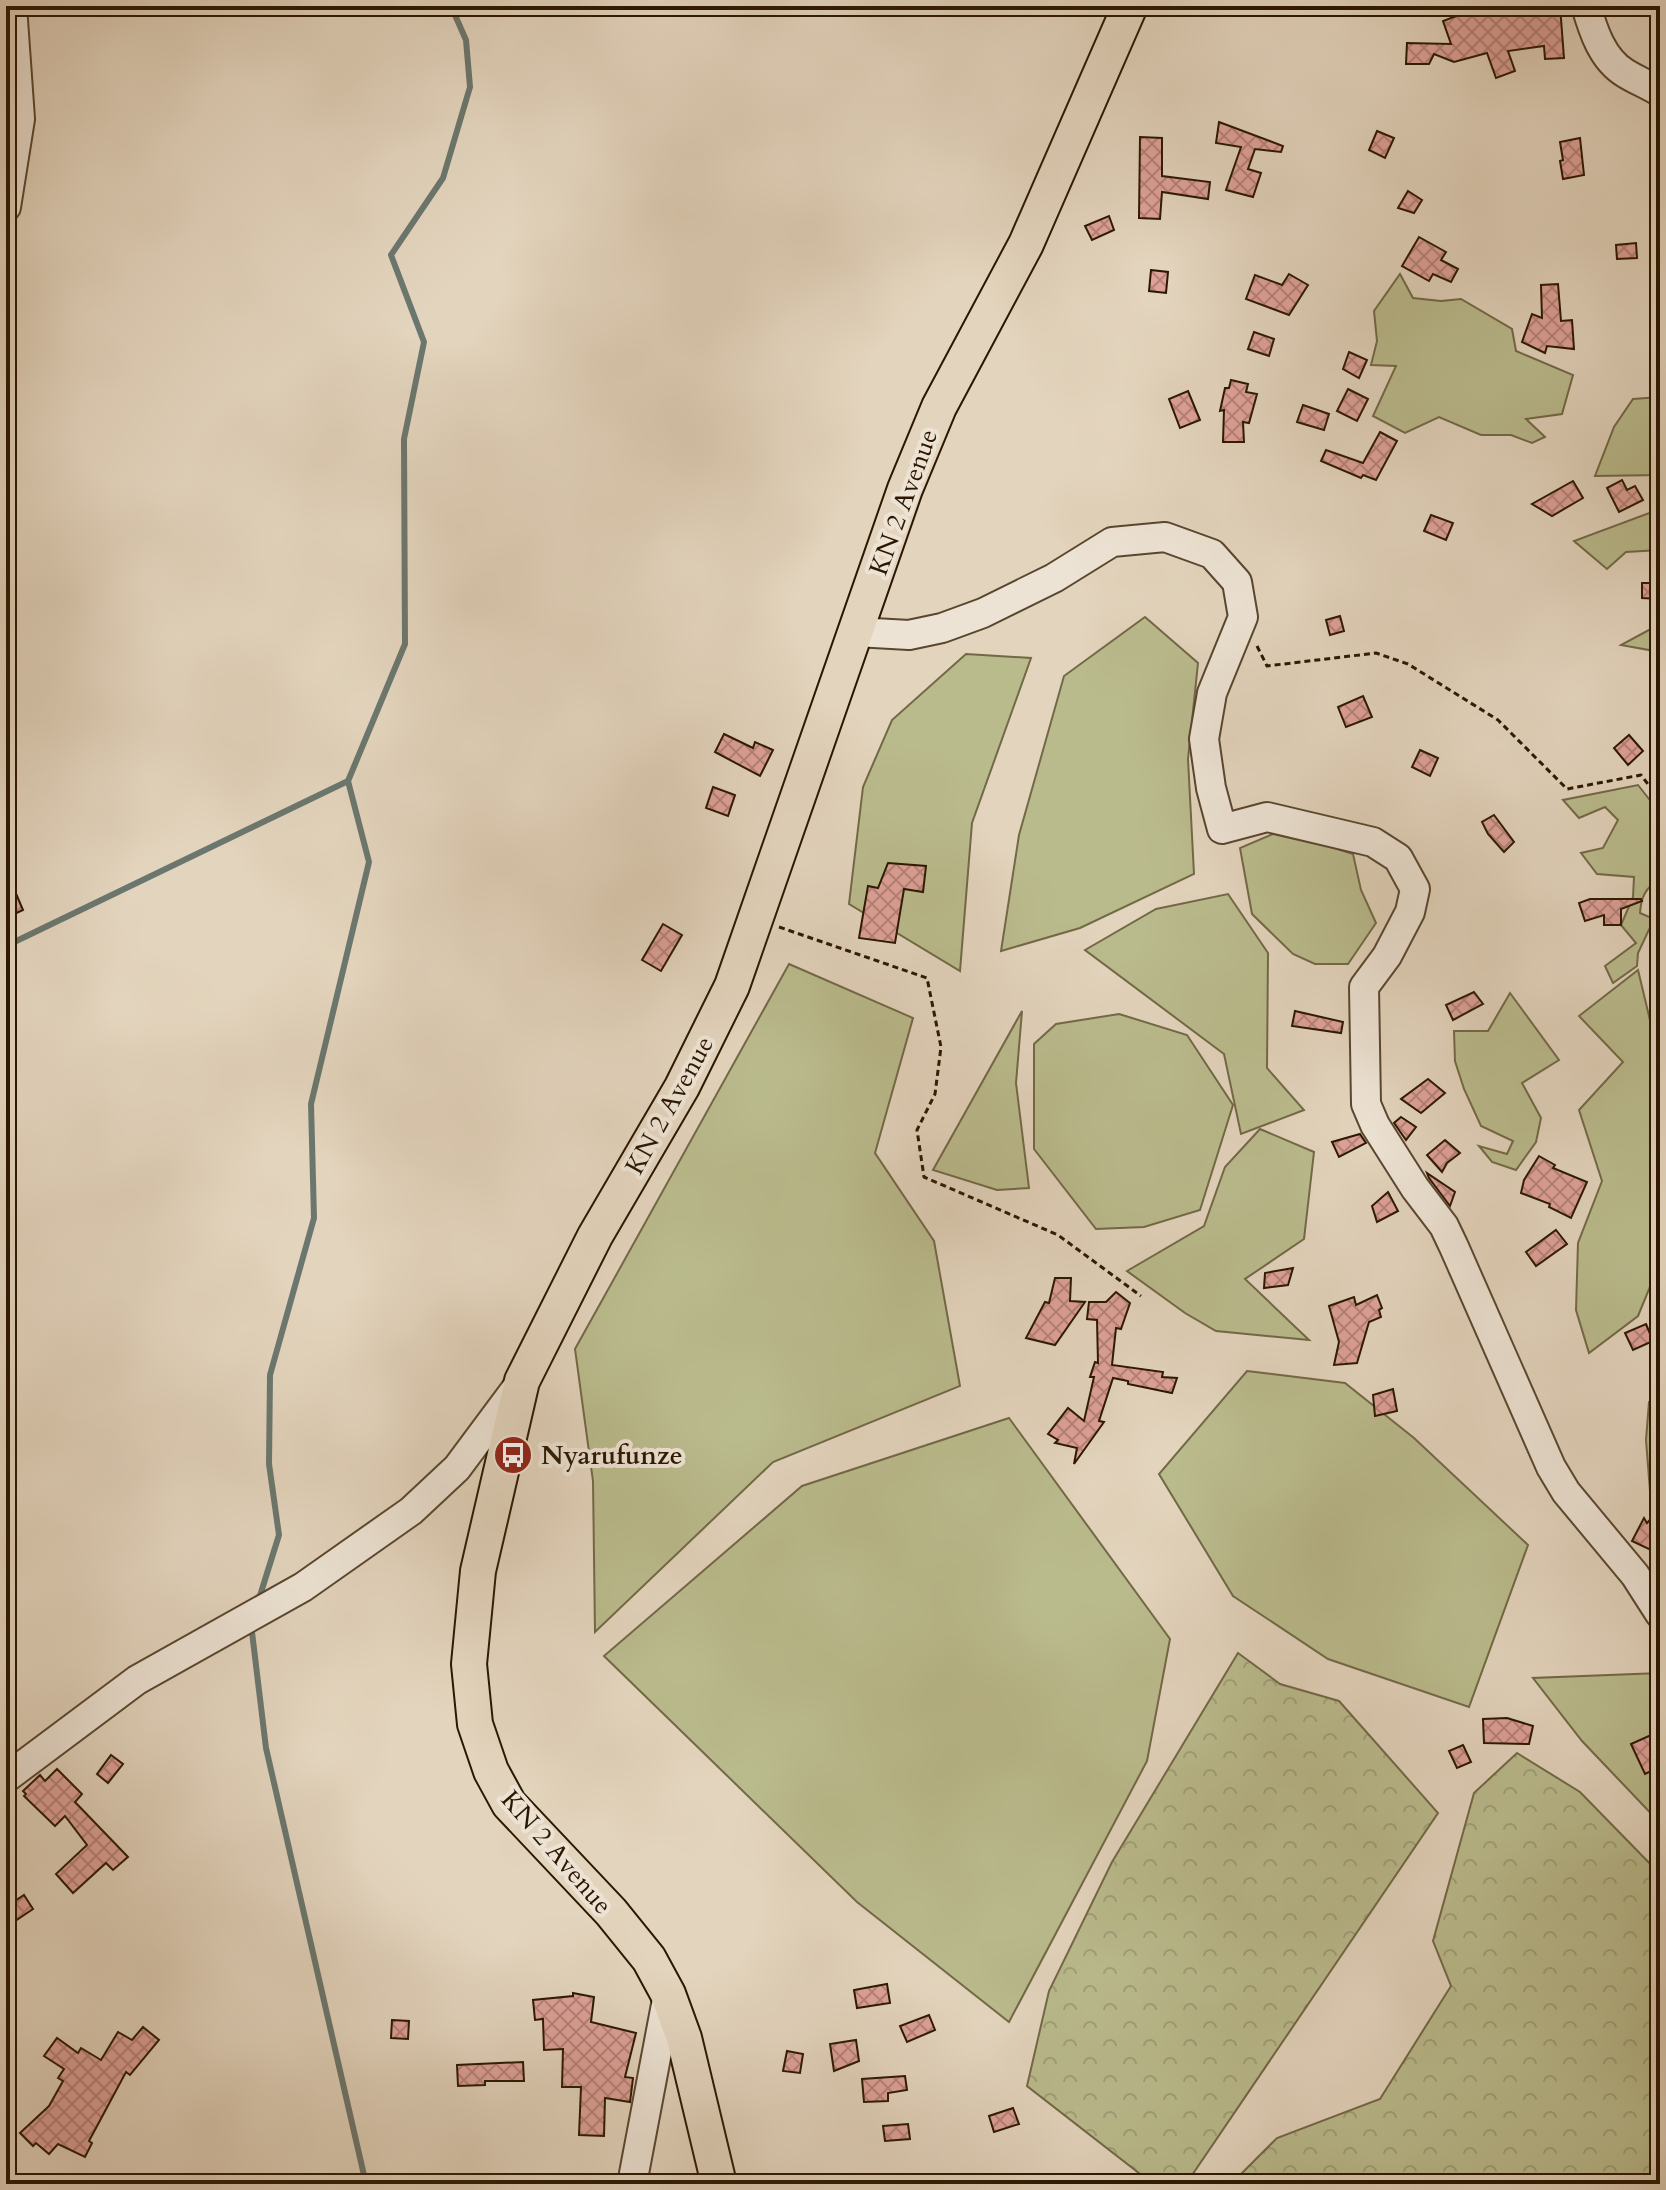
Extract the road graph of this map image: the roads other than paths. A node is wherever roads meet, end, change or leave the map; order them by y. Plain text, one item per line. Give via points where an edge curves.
1 (12, 6) edge
2 (1130, 6) edge
3 (1586, 6) edge
4 (1660, 92) edge
5 (6, 207) edge
6 (856, 632) junction
7 (522, 1381) junction
8 (1660, 1614) edge
9 (6, 1778) edge
10 (668, 1994) junction
11 (632, 2184) edge
12 (719, 2184) edge

1 - 5 street via 20,119
2 - 6 main road, KN 2 Avenue via 1026,244 939,407
3 - 4 street via 1594,35 1609,58 1622,72
6 - 7 main road, KN 2 Avenue via 732,986
6 - 8 street via 909,635 942,628 1054,578 1112,542 1165,537 1212,554 1237,582 1243,617 1212,693 1204,739 1222,829 1267,817 1373,842 1398,858 1415,889 1410,912 1364,987 1366,1104 1444,1226 1551,1467
7 - 9 street via 457,1468 411,1511 303,1587 137,1680
7 - 10 main road, KN 2 Avenue via 478,1571 469,1664 475,1724 509,1804 611,1912 649,1959
10 - 11 street
10 - 12 main road, KN 2 Avenue via 684,2038

